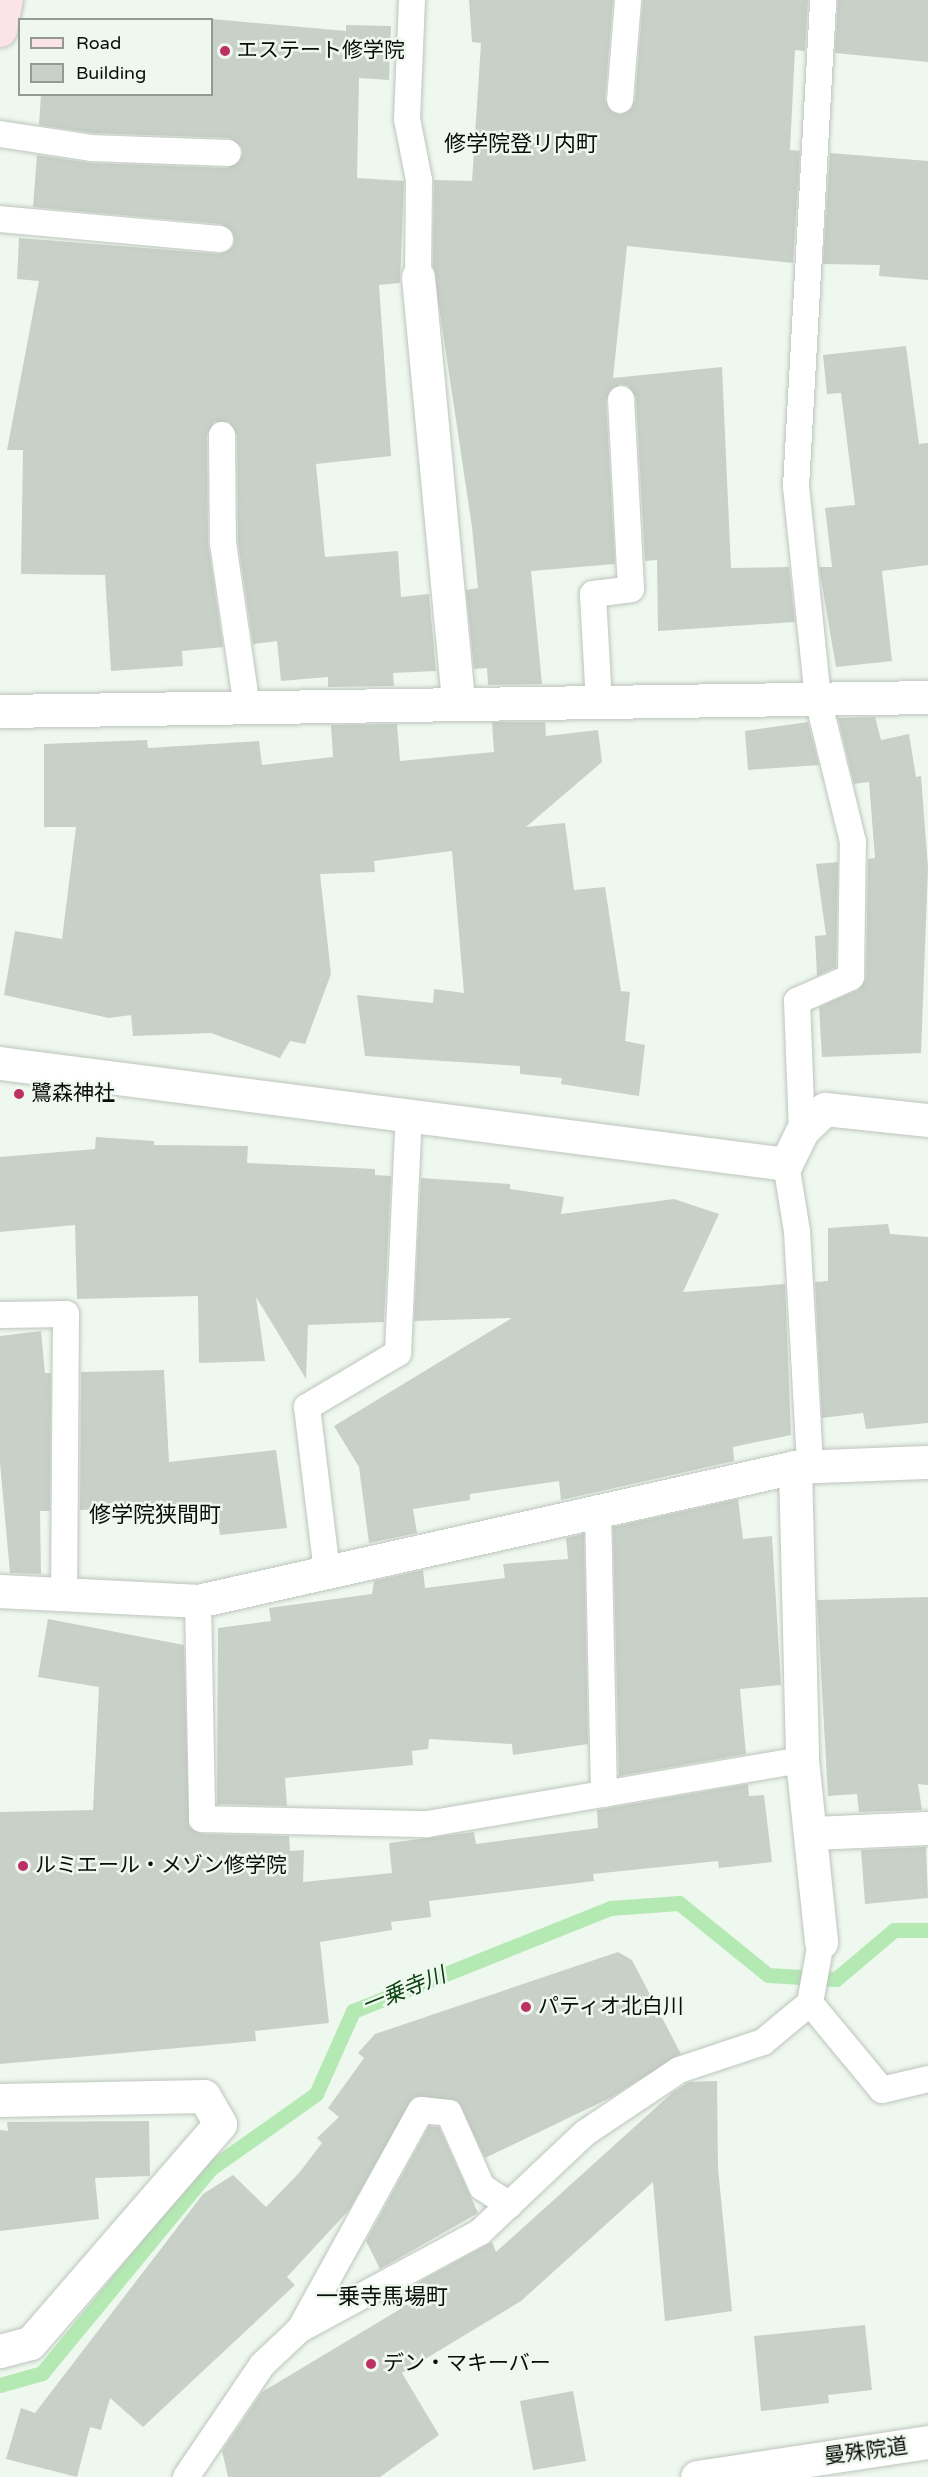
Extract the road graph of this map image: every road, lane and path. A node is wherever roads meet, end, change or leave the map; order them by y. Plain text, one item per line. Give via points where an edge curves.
1 (6, 0) edge
2 (412, 0) edge
3 (628, 0) edge
4 (823, 0) edge
5 (0, 30) edge
6 (620, 100) dead end
7 (0, 134) edge
8 (228, 153) dead end
9 (0, 219) edge
10 (220, 239) dead end
11 (418, 277) joint
12 (621, 399) dead end
13 (222, 435) dead end
14 (928, 697) edge
15 (818, 699) junction
16 (599, 703) junction
17 (458, 704) junction
18 (247, 708) junction
19 (0, 711) edge
20 (0, 1063) edge
21 (409, 1115) junction
22 (928, 1120) edge
23 (802, 1131) junction
24 (786, 1164) junction
25 (0, 1315) edge
26 (928, 1462) edge
27 (803, 1466) junction
28 (598, 1508) junction
29 (327, 1572) junction
30 (0, 1591) edge
31 (64, 1594) junction
32 (198, 1601) junction
33 (802, 1760) junction
34 (604, 1794) junction
35 (928, 1828) edge
36 (812, 1833) junction
37 (821, 1942) joint
38 (810, 2003) junction
39 (928, 2079) edge
40 (0, 2100) edge
41 (510, 2205) junction
42 (299, 2330) junction
43 (0, 2351) edge
44 (928, 2442) edge
45 (186, 2477) edge
46 (697, 2477) edge

1 - 5 main road
2 - 11 lane via 408,119 418,180
3 - 6 lane
4 - 15 lane via 796,487
7 - 8 lane via 91,148
9 - 10 lane
11 - 17 street
12 - 16 lane via 631,589 593,594
13 - 18 lane via 223,543
14 - 15 street
15 - 16 street
15 - 23 lane via 853,842 851,977 797,1001
16 - 17 street
17 - 18 street
18 - 19 street
20 - 21 street
21 - 24 street
21 - 29 lane via 398,1353 308,1407
22 - 23 street via 825,1109
23 - 24 street
24 - 27 lane via 796,1231
25 - 31 lane via 66,1314
26 - 27 street
27 - 28 street
27 - 33 street
28 - 29 street
28 - 34 lane
29 - 32 street
30 - 31 street
31 - 32 street
32 - 34 lane via 202,1819 427,1824
33 - 34 lane
33 - 36 street
35 - 36 street
36 - 37 street
37 - 38 lane
38 - 39 lane via 882,2090
38 - 41 lane via 763,2042 679,2070 585,2133
40 - 43 street via 204,2096 220,2124 30,2343
41 - 42 lane via 480,2232
41 - 42 lane via 482,2187 448,2113 421,2110
42 - 45 lane via 262,2366
44 - 46 street, 曼殊院道

